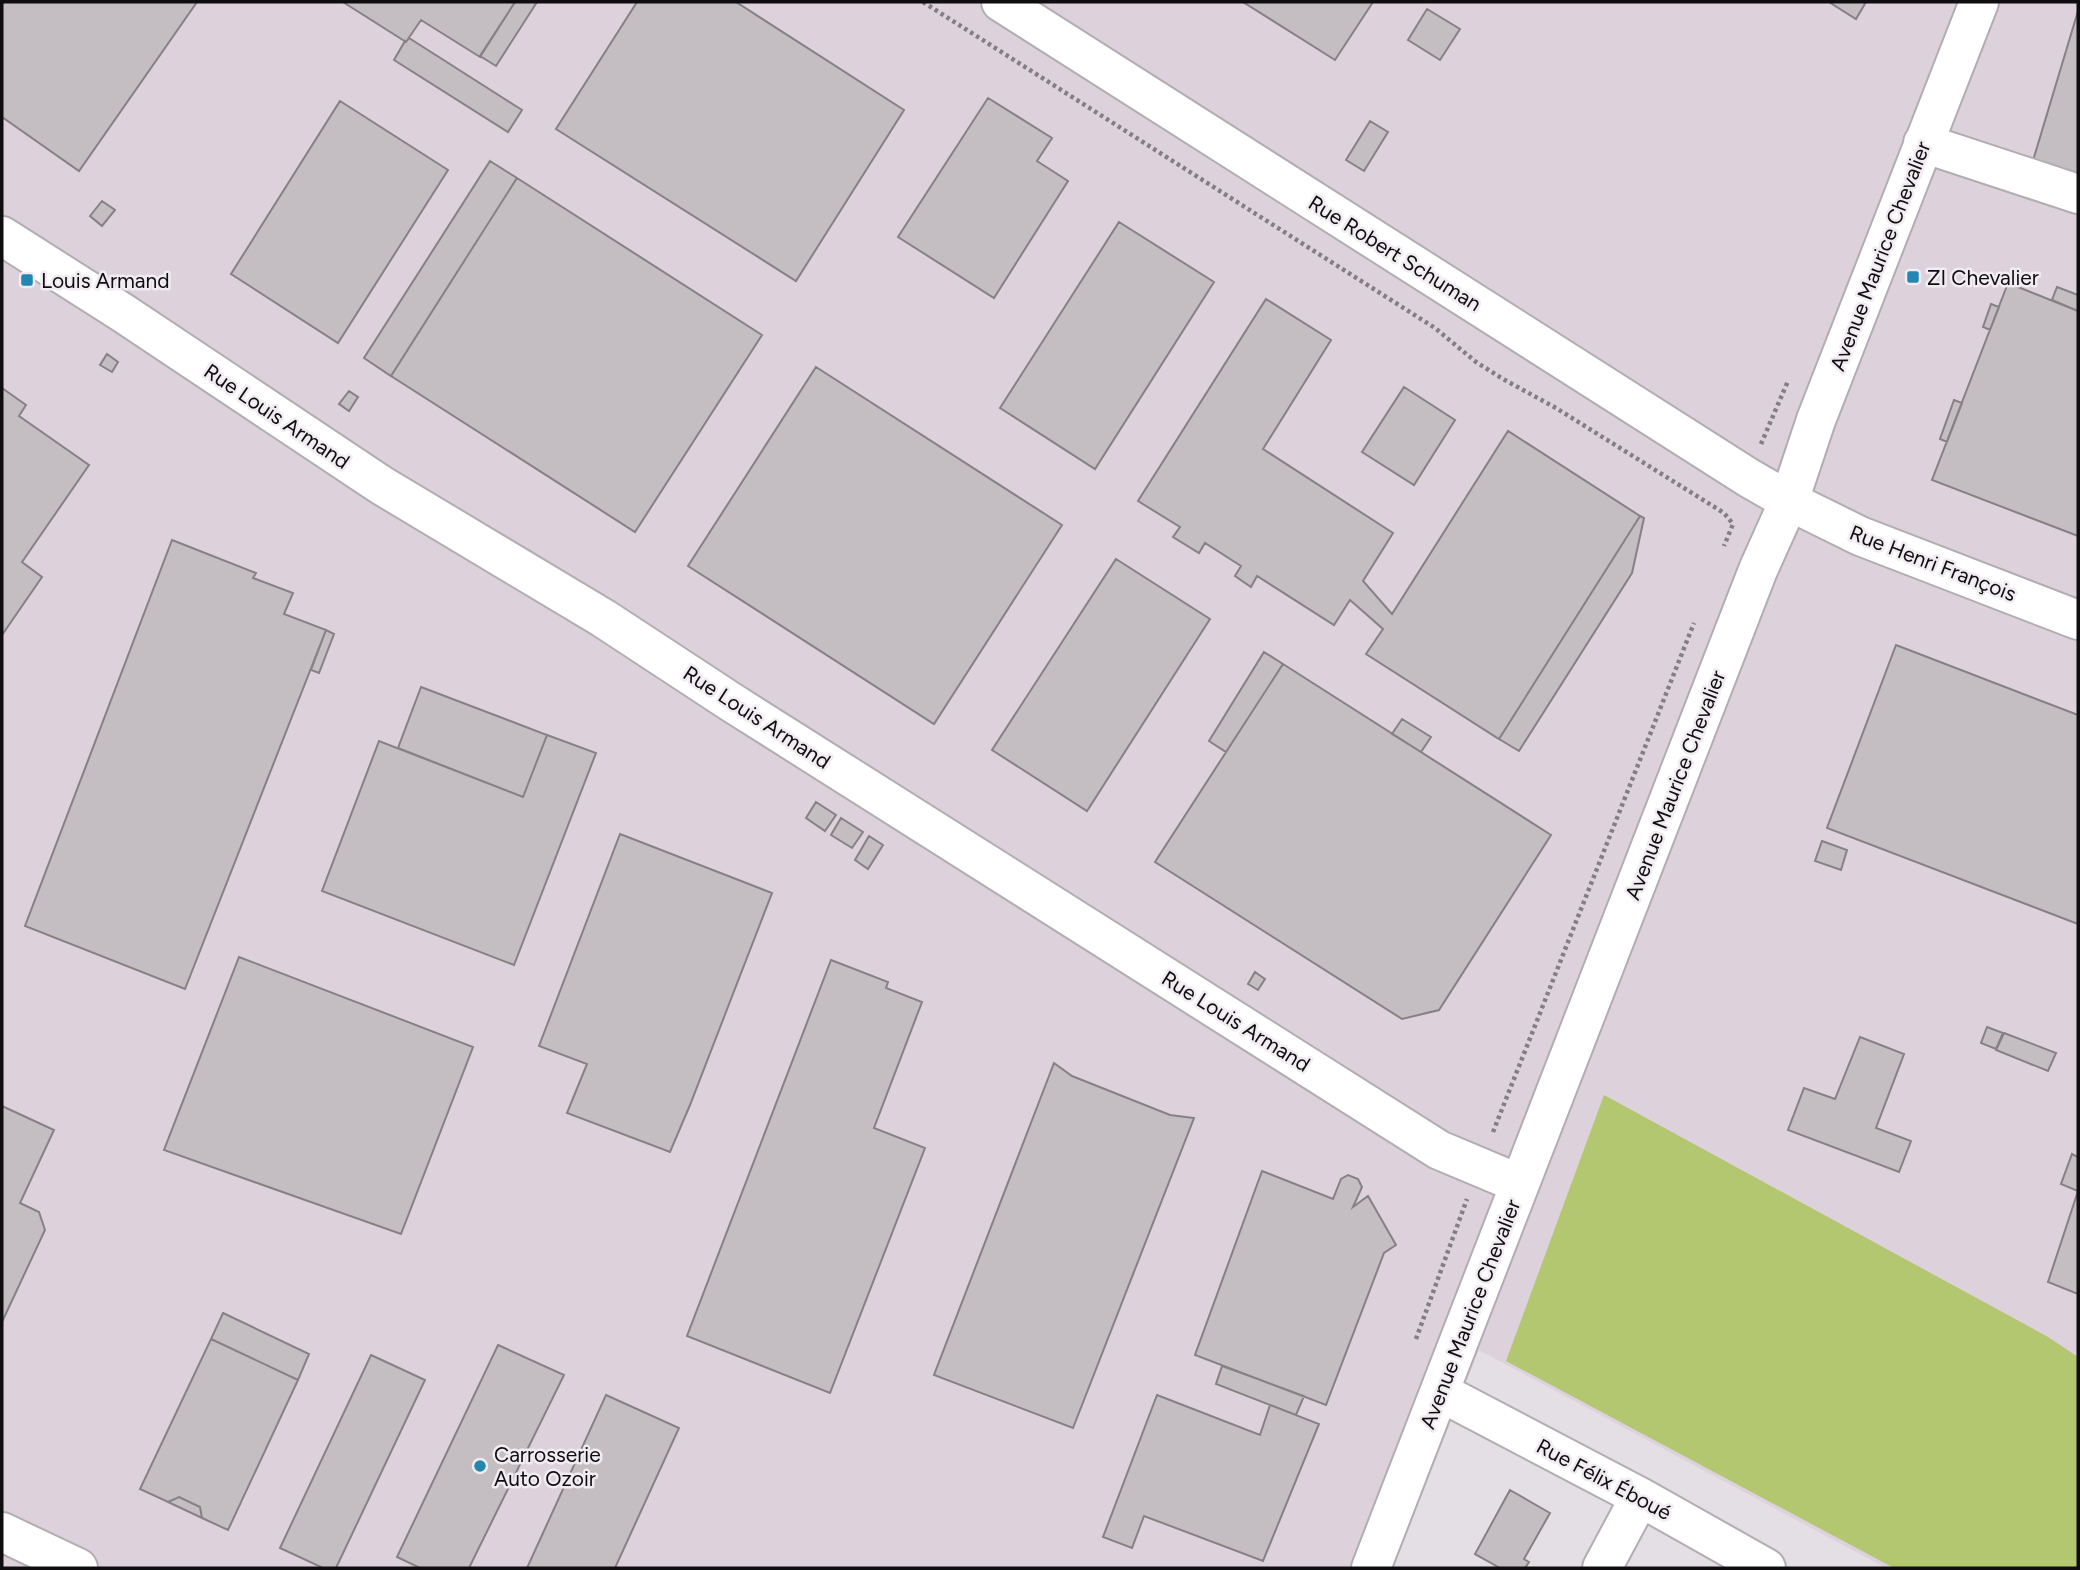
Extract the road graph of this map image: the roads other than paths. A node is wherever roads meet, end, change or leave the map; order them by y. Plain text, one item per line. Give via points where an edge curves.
1 (1001, 2) edge
2 (1979, 2) edge
3 (1923, 144) junction
4 (2078, 194) edge
5 (2, 236) edge
6 (1789, 501) junction
7 (2078, 620) edge
8 (1520, 1184) junction
9 (1440, 1392) junction
10 (1640, 1497) junction
11 (2, 1532) edge
12 (78, 1568) edge
13 (1371, 1568) edge
14 (1602, 1568) edge
15 (1766, 1568) edge

1 - 6 street, Rue Robert Schuman
2 - 3 street, Avenue Maurice Chevalier
3 - 4 street
3 - 6 street, Avenue Maurice Chevalier
5 - 8 street, Rue Louis Armand via 381,485 603,618 1439,1150
6 - 7 street, Rue Henri François via 1860,536
6 - 8 street, Avenue Maurice Chevalier via 1758,570
8 - 9 street, Avenue Maurice Chevalier
9 - 10 street, Rue Félix Éboué
9 - 13 street, Avenue Maurice Chevalier
10 - 14 street
10 - 15 street, Rue Félix Éboué
11 - 12 street

